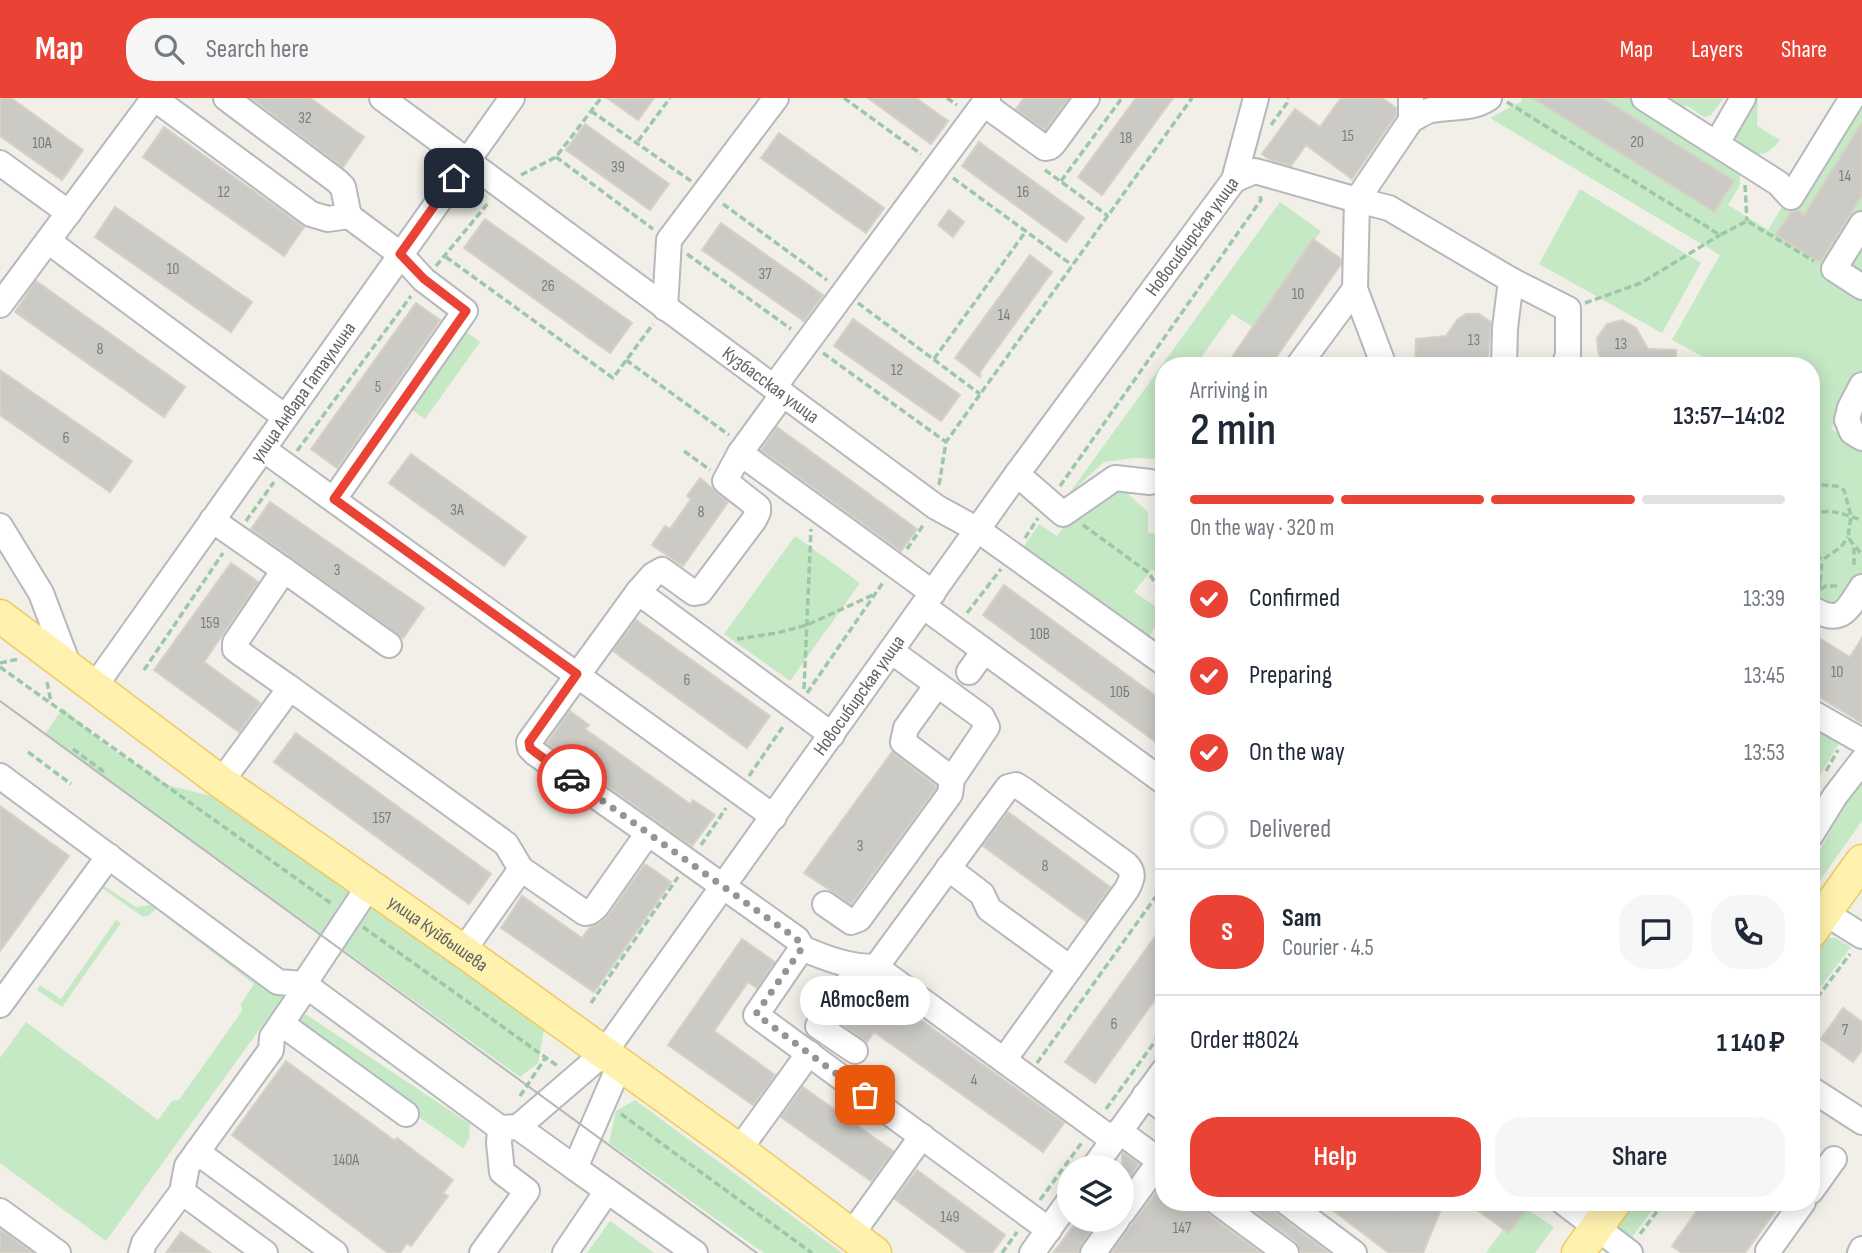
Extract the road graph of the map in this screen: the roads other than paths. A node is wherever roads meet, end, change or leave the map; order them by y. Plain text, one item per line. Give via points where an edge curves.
1 (154, 98) edge
2 (226, 98) edge
3 (382, 98) edge
4 (512, 98) edge
5 (776, 98) edge
6 (1087, 98) edge
7 (1256, 98) edge
8 (1489, 98) edge
9 (1644, 98) edge
10 (1743, 98) edge
11 (1852, 98) edge
12 (986, 101) edge
13 (1411, 109) edge
14 (1717, 143) junction
15 (467, 160) junction
16 (0, 163) edge
17 (1244, 176) junction
18 (1357, 200) junction
19 (68, 214) junction
20 (349, 216) junction
21 (1862, 224) edge
22 (48, 241) junction
23 (400, 254) junction
24 (1511, 280) junction
25 (1862, 287) edge
26 (1355, 289) junction
27 (1, 302) edge
28 (665, 307) junction
29 (1305, 357) edge
30 (1381, 357) edge
31 (1504, 357) edge
32 (1567, 357) edge
33 (1862, 385) edge
34 (779, 390) junction
35 (285, 417) junction
36 (1862, 438) edge
37 (263, 449) junction
38 (742, 450) junction
39 (1017, 474) junction
40 (1150, 482) dead end
41 (334, 499) junction
42 (212, 520) junction
43 (0, 526) edge
44 (978, 530) junction
45 (284, 570) junction
46 (1853, 584) edge
47 (638, 592) junction
48 (928, 600) junction
49 (1820, 612) edge
50 (0, 616) edge
51 (389, 645) dead end
52 (1155, 647) edge
53 (891, 651) junction
54 (984, 651) junction
55 (58, 672) junction
56 (969, 672) dead end
57 (577, 674) junction
58 (937, 685) junction
59 (94, 686) junction
60 (290, 688) junction
61 (1820, 717) edge
62 (832, 736) junction
63 (1855, 737) edge
64 (1862, 761) edge
65 (1155, 775) edge
66 (0, 776) edge
67 (952, 779) junction
68 (221, 782) junction
69 (774, 817) junction
70 (1820, 820) edge
71 (648, 833) junction
72 (109, 856) junction
73 (1862, 861) edge
74 (948, 868) junction
75 (521, 869) junction
76 (369, 886) junction
77 (724, 886) junction
78 (825, 904) dead end
79 (1820, 912) edge
80 (1820, 914) edge
81 (1858, 942) edge
82 (802, 948) junction
83 (463, 951) junction
84 (867, 967) junction
85 (1070, 968) junction
86 (305, 985) junction
87 (0, 1005) edge
88 (282, 1024) junction
89 (855, 1051) dead end
90 (809, 1053) junction
91 (612, 1059) junction
92 (1003, 1060) junction
93 (1820, 1095) edge
94 (1155, 1102) edge
95 (406, 1114) dead end
96 (1862, 1122) edge
97 (509, 1127) junction
98 (922, 1136) junction
99 (1116, 1136) junction
100 (739, 1150) junction
101 (197, 1152) junction
102 (1103, 1155) edge
103 (1155, 1158) edge
104 (1834, 1159) dead end
105 (575, 1168) junction
106 (1155, 1171) edge
107 (1820, 1178) edge
108 (607, 1191) junction
109 (182, 1192) junction
110 (1134, 1198) edge
111 (0, 1211) edge
112 (1228, 1211) edge
113 (1298, 1211) edge
114 (1797, 1211) edge
115 (1605, 1215) edge
116 (1057, 1219) edge
117 (1049, 1230) junction
118 (1108, 1232) edge
119 (863, 1244) edge
120 (1628, 1252) edge
121 (1767, 1252) edge
122 (58, 1253) edge
123 (141, 1253) edge
124 (265, 1253) edge
125 (335, 1253) edge
126 (482, 1253) edge
127 (565, 1253) edge
128 (695, 1253) edge
129 (1032, 1253) edge
130 (1093, 1253) edge
131 (1286, 1253) edge
132 (1354, 1253) edge
133 (1578, 1253) edge

1 - 19 street
1 - 20 street via 311,214 328,219
2 - 20 street via 337,181 343,187
3 - 15 street, Кузбасская улица
4 - 15 street, улица Анвара Гатауллина
5 - 28 street via 668,240
6 - 12 street via 1054,143 1045,148
7 - 17 street, Новосибирская улица
8 - 13 street via 1455,109
9 - 14 street
10 - 14 street
11 - 14 street via 1791,197 1778,183
12 - 34 street via 808,342
13 - 18 street
15 - 23 street, улица Анвара Гатауллина
15 - 28 street, Кузбасская улица
16 - 19 street
17 - 18 street
17 - 39 street, Новосибирская улица
18 - 24 street via 1389,208
18 - 26 street
19 - 22 street
20 - 23 street
21 - 25 street via 1833,269
22 - 27 street
22 - 35 street
23 - 35 street, улица Анвара Гатауллина
23 - 41 street via 466,311
24 - 31 street
24 - 32 street via 1568,309
26 - 29 street
26 - 30 street
28 - 34 street, Кузбасская улица
33 - 36 street via 1847,420 1852,432
34 - 38 street
34 - 44 street, Кузбасская улица via 936,507
35 - 37 street, улица Анвара Гатауллина
37 - 41 street
37 - 42 street, улица Анвара Гатауллина
38 - 47 street via 725,481 754,502 758,512 704,588 694,593 662,570
38 - 48 street
39 - 40 street via 1056,508 1115,478
39 - 44 street, Новосибирская улица
41 - 57 street
42 - 45 street
42 - 59 street, улица Анвара Гатауллина
43 - 55 street via 36,581
44 - 48 street, Новосибирская улица
44 - 52 street, Кузбасская улица
45 - 51 street
45 - 60 street via 235,649
46 - 49 street via 1847,611 1827,616
47 - 57 street
47 - 62 street
48 - 53 street, Новосибирская улица
48 - 54 street
50 - 55 main road, улица Куйбышева
53 - 58 street
53 - 62 street, Новосибирская улица
54 - 56 street
54 - 65 street
55 - 59 main road, улица Куйбышева
57 - 69 street
57 - 71 street via 533,734 530,748
58 - 67 street via 906,728 904,742
58 - 67 street via 982,717 987,727
59 - 68 main road, улица Куйбышева
60 - 68 street
60 - 75 street via 506,844
61 - 63 street
62 - 69 street, Новосибирская улица
64 - 70 street
66 - 72 street
67 - 78 street via 950,794 859,919 851,922
68 - 76 main road, улица Куйбышева
69 - 77 street, Новосибирская улица
71 - 75 street via 590,912 579,910
71 - 77 street
72 - 86 street via 278,982
72 - 87 street
73 - 79 main road
74 - 84 street
74 - 85 street via 982,894 989,909
74 - 85 street via 1001,795 1016,785 1126,864 1133,877 1127,890
75 - 83 street
76 - 83 main road, улица Куйбышева
76 - 86 street
77 - 82 street via 797,939
77 - 91 street, Новосибирская улица
80 - 81 street
82 - 84 street via 835,962
82 - 90 street via 756,1014
83 - 91 main road, улица Куйбышева
84 - 89 street via 818,1026
84 - 92 street
85 - 92 street
86 - 88 street
86 - 97 street
88 - 95 street
88 - 101 street via 272,1037 271,1050
90 - 98 street
90 - 100 street
91 - 97 street, Новосибирская улица via 574,1079
91 - 100 main road, улица Куйбышева
91 - 105 street via 604,1101
92 - 99 street
93 - 96 street
94 - 99 street
97 - 105 street
97 - 126 street via 499,1143 502,1172 527,1191
98 - 117 street
98 - 119 street
99 - 102 street
99 - 103 street
100 - 119 main road, улица Куйбышева
101 - 109 street via 187,1166
101 - 125 street
104 - 107 street
105 - 108 street
106 - 110 street
108 - 127 street
108 - 128 street
109 - 123 street
109 - 124 street
111 - 122 street
112 - 131 street
113 - 132 street
114 - 121 street
115 - 120 street
115 - 133 main road
116 - 117 street
117 - 129 street
118 - 130 street

